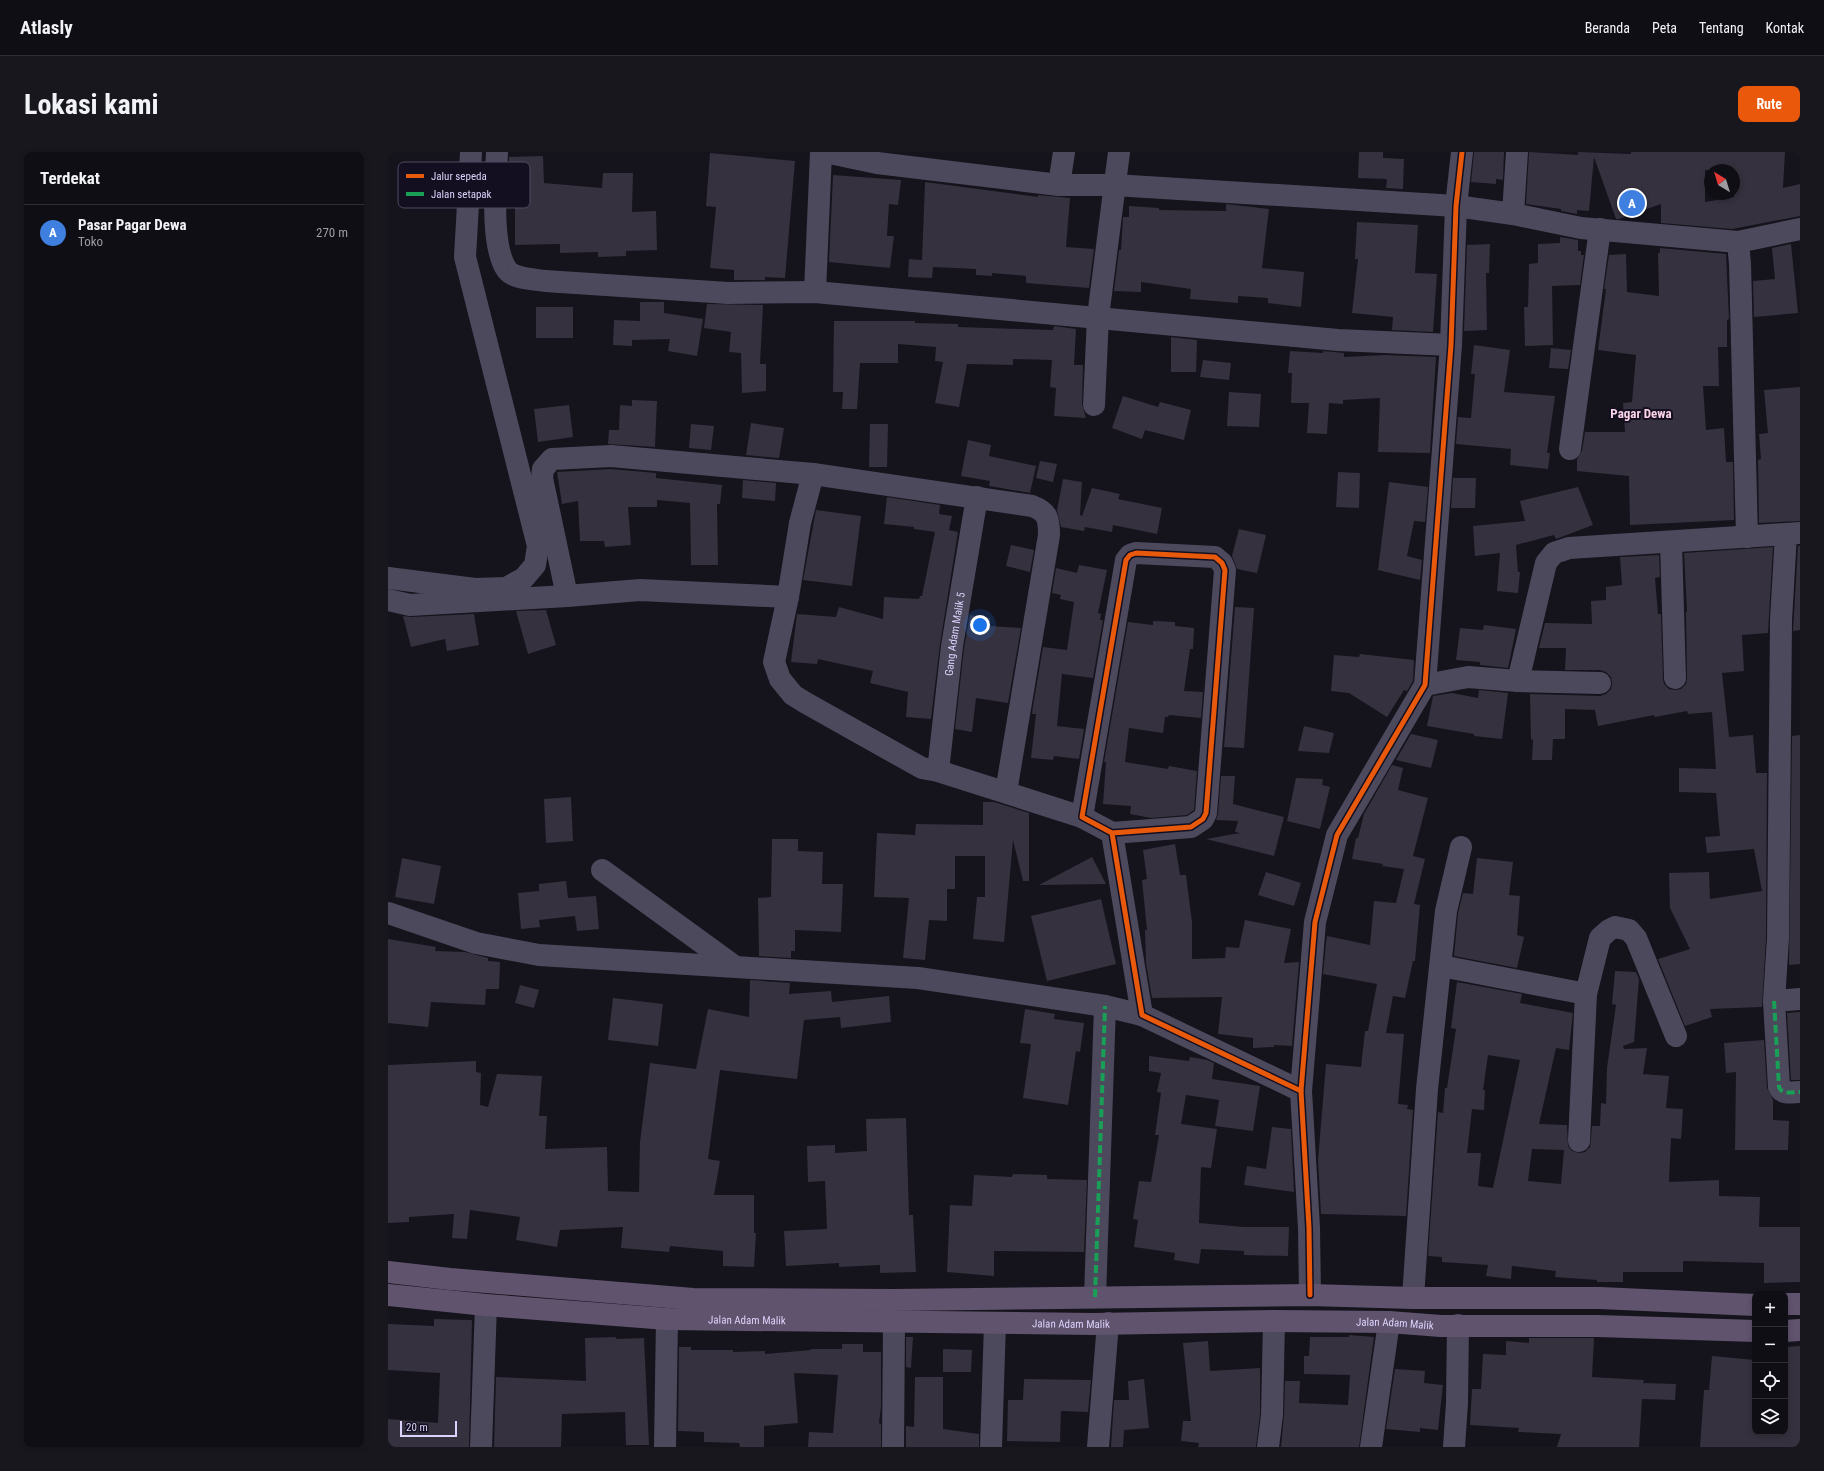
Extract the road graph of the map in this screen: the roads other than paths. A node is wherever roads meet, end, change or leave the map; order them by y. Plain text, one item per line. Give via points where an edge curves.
1 (471, 152) edge
2 (497, 152) edge
3 (821, 152) edge
4 (825, 152) edge
5 (1064, 152) edge
6 (1119, 152) edge
7 (1462, 152) edge
8 (1517, 152) edge
9 (470, 162) edge
10 (497, 162) edge
11 (1059, 185) junction
12 (1114, 185) junction
13 (1456, 206) junction
14 (468, 208) edge
15 (496, 208) edge
16 (1513, 214) junction
17 (1600, 229) junction
18 (1800, 229) edge
19 (1738, 242) junction
20 (815, 292) junction
21 (1098, 318) junction
22 (1451, 345) junction
23 (1094, 405) dead end
24 (1570, 448) dead end
25 (813, 474) junction
26 (977, 498) junction
27 (1793, 534) edge
28 (1747, 536) junction
29 (1671, 542) junction
30 (388, 578) edge
31 (567, 596) junction
32 (788, 597) junction
33 (388, 600) edge
34 (1675, 678) dead end
35 (1518, 681) junction
36 (1600, 683) dead end
37 (1425, 685) junction
38 (938, 771) junction
39 (1006, 792) junction
40 (1082, 817) junction
41 (1112, 833) junction
42 (1461, 847) dead end
43 (602, 870) dead end
44 (388, 913) edge
45 (734, 966) junction
46 (1441, 966) junction
47 (1586, 994) junction
48 (1800, 999) edge
49 (1774, 1001) junction
50 (1105, 1006) junction
51 (1142, 1015) junction
52 (1676, 1036) dead end
53 (1301, 1091) junction
54 (1800, 1092) edge
55 (1579, 1141) dead end
56 (388, 1272) edge
57 (388, 1295) edge
58 (1310, 1295) junction
59 (1095, 1298) junction
60 (1413, 1298) junction
61 (1600, 1298) junction
62 (893, 1300) junction
63 (1788, 1304) edge
64 (1800, 1304) edge
65 (486, 1305) junction
66 (1752, 1305) edge
67 (668, 1319) junction
68 (1274, 1321) junction
69 (1390, 1322) junction
70 (894, 1323) junction
71 (995, 1323) junction
72 (1108, 1323) junction
73 (1458, 1325) junction
74 (1598, 1326) junction
75 (1800, 1330) edge
76 (1752, 1331) edge
77 (1788, 1331) edge
78 (481, 1447) edge
79 (665, 1447) edge
80 (893, 1447) edge
81 (991, 1447) edge
82 (1098, 1447) edge
83 (1268, 1447) edge
84 (1371, 1447) edge
85 (1454, 1447) edge

1 - 9 street
2 - 10 street
3 - 20 street
4 - 11 street via 877,163
5 - 11 street
6 - 12 street
7 - 13 street
8 - 16 street
11 - 12 street
12 - 13 street
12 - 21 street
13 - 16 street
13 - 22 street
14 - 30 street via 465,257 538,546 535,565 524,578 506,588 475,589
15 - 20 street via 498,249 508,271 521,277 545,281 728,293
16 - 17 street via 1581,228
17 - 19 street
17 - 24 street
18 - 19 street
19 - 28 street
20 - 21 street
21 - 22 street via 1338,340
21 - 23 street
22 - 37 street
25 - 26 street
25 - 31 street via 611,456 552,459 543,469 542,478
25 - 32 street via 800,523
26 - 38 street, Gang Adam Malik 5 via 952,646
26 - 39 street via 1032,506 1041,509 1049,519 1048,542
27 - 28 street
27 - 49 street via 1781,620 1778,938
28 - 29 street
29 - 34 street
29 - 35 street via 1569,548 1554,553 1546,563
31 - 32 street via 640,590
31 - 33 street via 410,605
32 - 38 street via 774,662 780,679 793,695 922,768
35 - 36 street
35 - 37 street via 1468,677
37 - 53 street via 1337,835 1315,922
38 - 39 street
39 - 40 street
40 - 41 street
40 - 41 street via 1126,560 1136,553 1215,557 1225,570 1206,812 1203,819 1191,827
41 - 51 street
42 - 46 street via 1446,911
43 - 45 street
44 - 45 street via 476,943 539,955
45 - 50 street via 918,978
46 - 47 street
46 - 60 street via 1427,1089
47 - 52 street via 1600,938 1615,927 1629,930 1636,938
47 - 55 street
48 - 49 street
49 - 54 street via 1778,1087 1784,1092
50 - 51 street
50 - 59 street
51 - 53 street
53 - 58 street via 1310,1228
56 - 62 main road, Jalan Adam Malik via 450,1280 693,1299
57 - 65 main road, Jalan Adam Malik
58 - 59 main road, Jalan Adam Malik
58 - 60 main road, Jalan Adam Malik
59 - 62 main road, Jalan Adam Malik
60 - 61 main road, Jalan Adam Malik
61 - 66 main road, Jalan Adam Malik
61 - 74 main road
62 - 70 main road
63 - 64 main road
65 - 67 main road, Jalan Adam Malik
65 - 78 street
67 - 70 main road, Jalan Adam Malik
67 - 79 street
68 - 69 main road, Jalan Adam Malik
68 - 72 main road, Jalan Adam Malik
68 - 83 street via 1272,1415
69 - 73 main road, Jalan Adam Malik
69 - 84 street
70 - 71 main road, Jalan Adam Malik
70 - 80 street
71 - 72 main road, Jalan Adam Malik
71 - 81 street
72 - 82 street
73 - 74 main road, Jalan Adam Malik
73 - 85 street
74 - 76 main road, Jalan Adam Malik
75 - 77 main road

